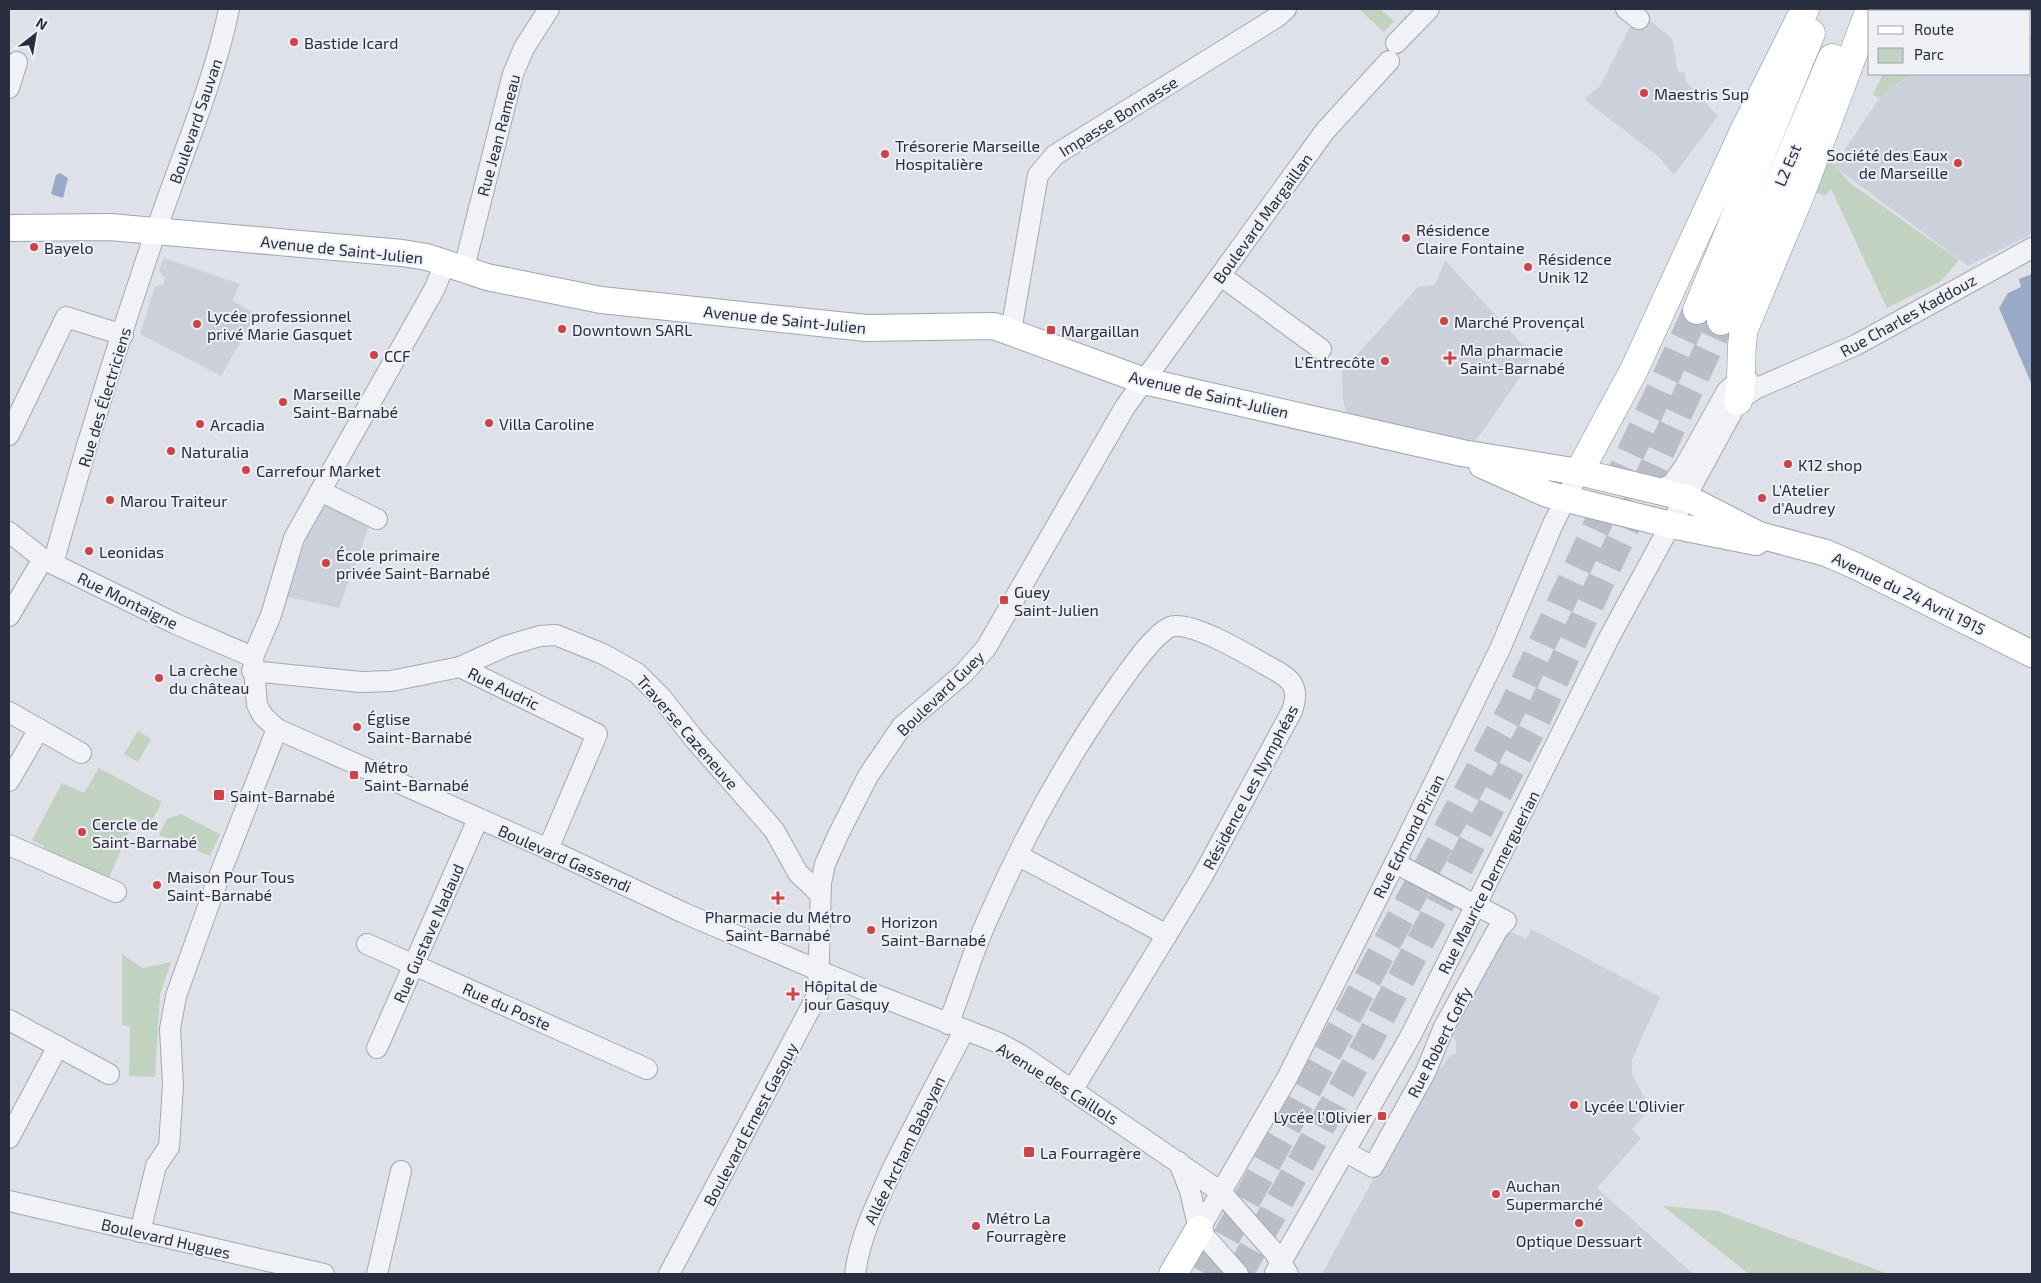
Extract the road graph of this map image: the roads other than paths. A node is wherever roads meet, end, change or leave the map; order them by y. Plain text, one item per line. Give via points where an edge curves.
1 (229, 9) edge
2 (549, 9) edge
3 (1286, 9) edge
4 (1429, 9) edge
5 (1805, 9) edge
6 (1821, 9) edge
7 (1853, 9) edge
8 (1868, 14) edge
9 (16, 62) dead end
10 (9, 88) edge
11 (9, 228) edge
12 (156, 231) junction
13 (2032, 248) edge
14 (454, 266) junction
15 (1221, 276) junction
16 (1011, 331) junction
17 (123, 335) junction
18 (1321, 349) dead end
19 (1144, 381) junction
20 (1740, 391) junction
21 (9, 435) edge
22 (1462, 453) junction
23 (1579, 472) junction
24 (320, 491) junction
25 (1658, 491) junction
26 (1687, 498) junction
27 (1566, 499) junction
28 (377, 519) dead end
29 (1670, 525) junction
30 (9, 532) edge
31 (1782, 542) junction
32 (48, 561) junction
33 (9, 616) edge
34 (2032, 654) edge
35 (252, 664) junction
36 (460, 667) junction
37 (9, 712) edge
38 (40, 729) junction
39 (277, 729) junction
40 (81, 753) dead end
41 (9, 781) edge
42 (478, 819) junction
43 (9, 845) edge
44 (548, 849) junction
45 (1016, 862) junction
46 (1395, 863) junction
47 (116, 892) dead end
48 (820, 894) junction
49 (1476, 906) junction
50 (1164, 941) junction
51 (368, 944) dead end
52 (414, 965) junction
53 (819, 970) junction
54 (9, 1020) edge
55 (956, 1027) junction
56 (58, 1046) junction
57 (377, 1048) dead end
58 (648, 1069) dead end
59 (109, 1074) dead end
60 (1073, 1089) junction
61 (9, 1138) edge
62 (1346, 1152) junction
63 (1179, 1162) junction
64 (401, 1171) dead end
65 (1221, 1192) junction
66 (9, 1201) edge
67 (1199, 1230) junction
68 (140, 1232) junction
69 (1281, 1270) edge
70 (324, 1274) edge
71 (377, 1274) edge
72 (669, 1274) edge
73 (856, 1274) edge
74 (1174, 1274) edge
75 (1238, 1274) edge

1 - 12 street, Boulevard Sauvan via 199,116
2 - 14 street, Rue Jean Rameau via 524,48 513,74
3 - 16 street, Impasse Bonnasse via 1054,155 1038,175
4 - 15 street, Boulevard Margaillan via 1325,131
5 - 23 highway via 1743,133 1634,370
6 - 7 highway, L2 Est via 1709,315
8 - 20 highway via 1744,329
9 - 10 street
11 - 12 main road, Avenue de Saint-Julien via 80,226
12 - 14 main road, Avenue de Saint-Julien via 402,253
12 - 17 street, Rue des Électriciens
13 - 20 street, Rue Charles Kaddouz via 1856,344 1755,389
14 - 16 main road, Avenue de Saint-Julien via 487,277 601,300 866,328 994,326
14 - 24 street, Rue Jean Rameau via 435,288
15 - 18 street
15 - 19 street, Boulevard Margaillan
16 - 19 main road, Avenue de Saint-Julien
17 - 21 street via 66,317
17 - 32 street, Rue des Électriciens
19 - 22 main road, Avenue de Saint-Julien
19 - 48 street, Boulevard Guey via 986,648 963,674 902,726 868,776 825,864
20 - 25 street, Rue Charles Kaddouz via 1727,391 1685,466 1672,484
20 - 26 street, Rue Charles Kaddouz
22 - 23 main road, Avenue de Saint-Julien
22 - 27 main road, Avenue de Saint-Julien via 1500,474
23 - 25 main road, Avenue de Saint-Julien
23 - 27 street, Rue Edmond Pirian
24 - 28 street
24 - 35 street, Rue Jean Rameau via 294,538 271,615
25 - 26 main road, Avenue de Saint-Julien
26 - 29 street, Rue Maurice Dermerguerian
26 - 31 main road, Avenue du 24 Avril 1915 via 1759,535
27 - 29 main road, Avenue de Saint-Julien
27 - 46 street, Rue Edmond Pirian via 1500,648
29 - 31 main road, Avenue du 24 Avril 1915 via 1749,542
29 - 49 street, Rue Maurice Dermerguerian via 1610,636
30 - 32 street, Rue Montaigne
31 - 34 main road, Avenue du 24 Avril 1915 via 1820,551 1849,563
32 - 33 street, Rue des Électriciens
32 - 35 street, Rue Montaigne
35 - 36 street, Rue Audric via 361,682 391,681
35 - 39 street via 257,705
36 - 44 street, Rue Audric via 597,734
36 - 48 street, Traverse Cazeneuve via 506,646 556,635 603,654 637,673 774,830 798,873
37 - 38 street
38 - 40 street
38 - 41 street
39 - 42 street, Boulevard Gassendi
39 - 68 street via 180,981 170,1029 173,1085 169,1147 156,1166
42 - 44 street, Boulevard Gassendi
42 - 52 street, Rue Gustave Nadaud
43 - 47 street
44 - 53 street, Boulevard Gassendi via 684,913
45 - 50 street
45 - 50 street, Résidence Les Nymphéas via 1083,734 1157,638 1171,627 1182,625 1253,657 1284,675 1294,685 1297,697 1220,844
45 - 55 street, Résidence Les Nymphéas via 989,916
46 - 49 street, Rue Robert Coffy
46 - 65 street, Rue Edmond Pirian via 1286,1078
48 - 53 street, Boulevard Guey
49 - 62 street, Rue Maurice Dermerguerian via 1410,1037
49 - 62 street, Rue Robert Coffy via 1506,921 1498,929 1444,1027 1426,1071 1373,1167
50 - 60 street, Résidence Les Nymphéas
51 - 52 street, Rue du Poste
52 - 57 street, Rue Gustave Nadaud
52 - 58 street, Rue du Poste
53 - 55 street, Avenue des Caillols
53 - 72 street, Boulevard Ernest Gasquy via 816,998
54 - 56 street
55 - 60 street, Avenue des Caillols via 999,1043
55 - 73 street, Allée Archam Babayan via 919,1115 869,1219 861,1239
56 - 59 street
56 - 61 street
60 - 63 street, Avenue des Caillols
62 - 69 street, Rue Maurice Dermerguerian
63 - 65 street, Avenue des Caillols
63 - 67 street
64 - 71 street
65 - 67 street
65 - 69 street, Avenue des Caillols via 1235,1206
66 - 68 street, Boulevard Hugues
67 - 74 highway
67 - 75 street
68 - 70 street, Boulevard Hugues

